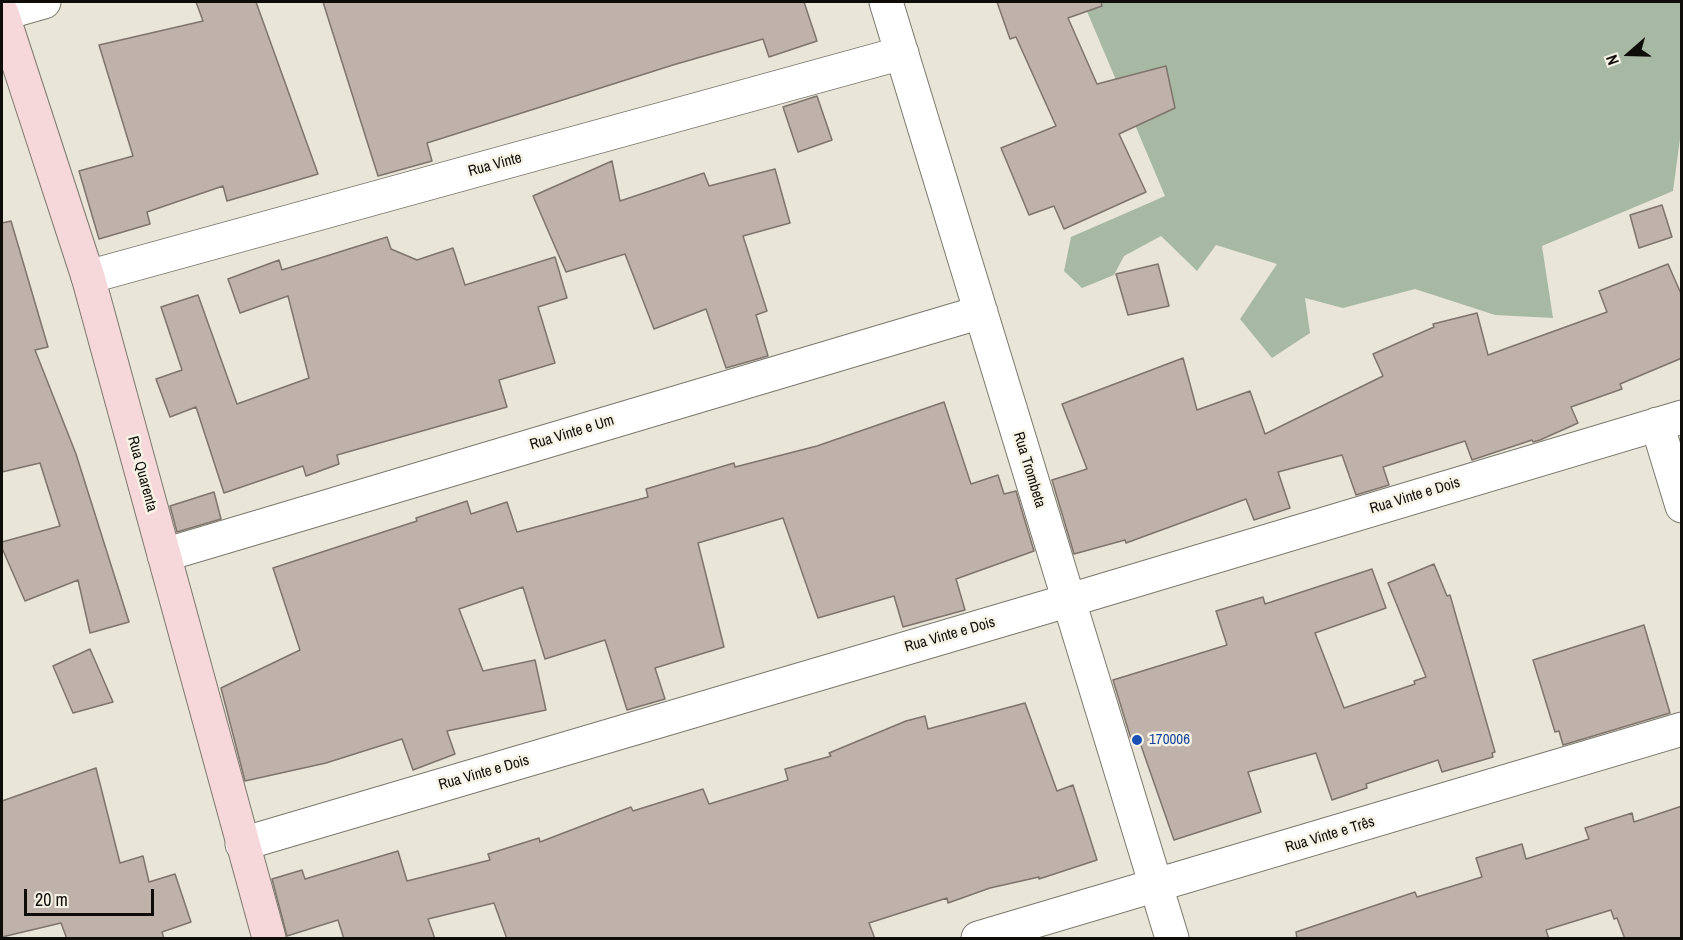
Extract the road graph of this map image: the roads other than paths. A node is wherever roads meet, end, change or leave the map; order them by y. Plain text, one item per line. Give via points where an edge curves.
1 (44, 2) edge
2 (886, 2) edge
3 (2, 14) edge
4 (902, 53) junction
5 (88, 277) junction
6 (981, 312) junction
7 (1669, 420) edge
8 (1682, 506) edge
9 (164, 555) junction
10 (1070, 600) junction
11 (1682, 729) edge
12 (242, 844) junction
13 (1157, 887) junction
14 (269, 939) edge
15 (978, 939) edge
16 (1172, 939) edge

1 - 3 street
2 - 4 street, Rua Trombeta
3 - 5 street, Rua Quarenta
4 - 5 street, Rua Vinte
4 - 6 street, Rua Trombeta
5 - 9 street, Rua Quarenta
6 - 9 street, Rua Vinte e Um
6 - 10 street, Rua Trombeta
7 - 8 street, Rua Vinte e Dois
7 - 10 street, Rua Vinte e Dois
9 - 12 street, Rua Quarenta
10 - 12 street, Rua Vinte e Dois
10 - 13 street, Rua Trombeta
11 - 13 street, Rua Vinte e Três
12 - 14 street, Rua Quarenta
13 - 15 street, Rua Vinte e Três
13 - 16 street, Rua Trombeta

